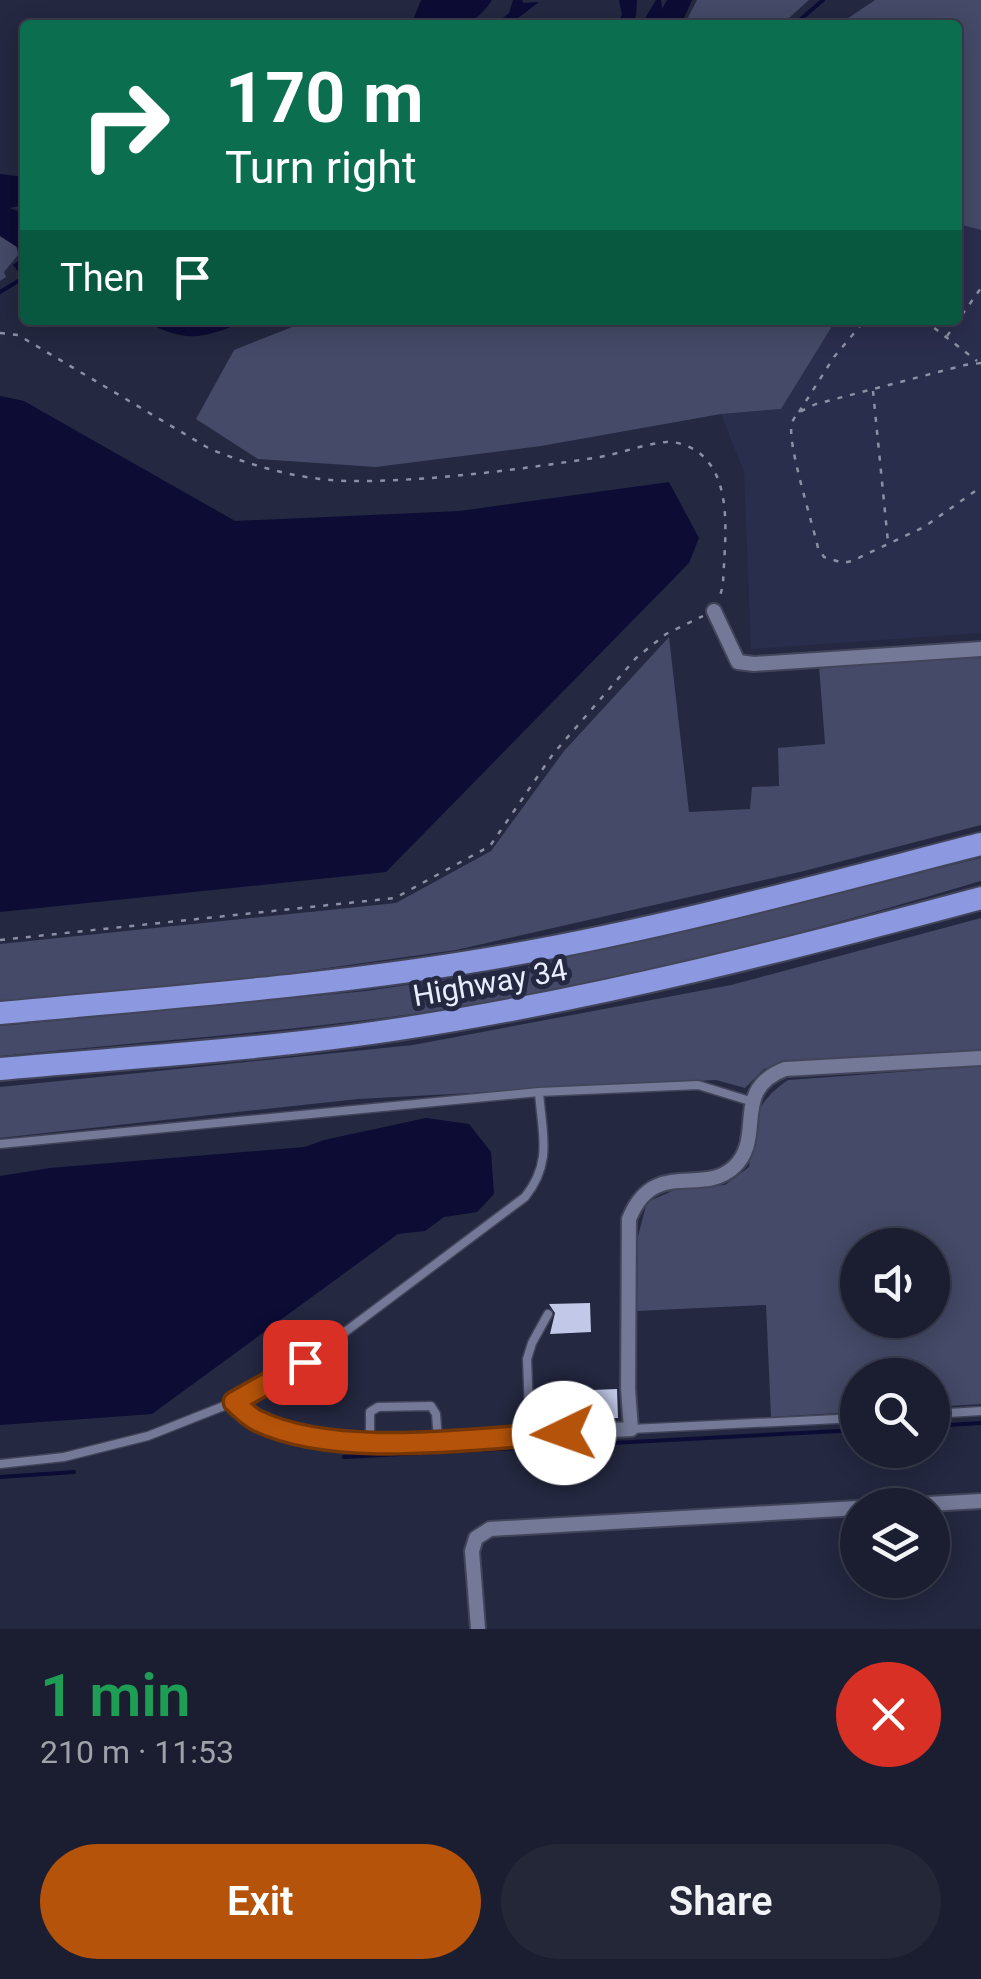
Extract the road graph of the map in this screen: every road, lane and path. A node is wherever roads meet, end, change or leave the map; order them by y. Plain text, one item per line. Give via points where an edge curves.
1 (981, 288) edge
2 (962, 315) edge
3 (861, 325) edge
4 (931, 325) edge
5 (955, 325) edge
6 (0, 334) edge
7 (947, 336) junction
8 (979, 363) edge
9 (872, 391) junction
10 (798, 412) junction
11 (981, 487) edge
12 (888, 544) junction
13 (714, 611) junction
14 (981, 649) edge
15 (981, 844) edge
16 (981, 898) edge
17 (0, 940) edge
18 (0, 1013) edge
19 (981, 1058) edge
20 (0, 1069) edge
21 (539, 1092) junction
22 (750, 1101) junction
23 (0, 1144) edge
24 (548, 1314) dead end
25 (234, 1402) junction
26 (981, 1411) edge
27 (950, 1413) edge
28 (840, 1419) edge
29 (632, 1429) junction
30 (530, 1435) junction
31 (438, 1440) junction
32 (370, 1441) junction
33 (0, 1464) edge
34 (981, 1501) edge
35 (950, 1503) edge
36 (840, 1509) edge
37 (478, 1629) edge

1 - 2 path
3 - 10 path
4 - 7 path
5 - 7 path
6 - 13 path via 18,334 210,449 296,476 410,478 604,456 670,441 694,449 716,476 724,504 724,585
7 - 8 path
8 - 9 path
9 - 10 path
9 - 12 path
10 - 12 path via 792,444 824,557 843,563
11 - 12 path
13 - 14 street via 738,662
13 - 17 path via 666,634 636,658 553,754 490,846 396,898
15 - 18 highway, Highway 34 via 512,955 311,984
16 - 20 highway, Highway 34 via 720,965 478,1016 252,1047
19 - 22 street via 785,1069 769,1075
21 - 22 lane via 698,1085
21 - 23 lane
21 - 25 lane via 544,1166 526,1197 305,1362
22 - 29 street via 748,1137 733,1168 650,1190 629,1219
24 - 30 lane via 528,1359
25 - 32 street via 255,1420 314,1439
25 - 33 lane via 148,1436 64,1457
26 - 27 lane
28 - 29 lane
29 - 30 street
30 - 31 street
31 - 32 street
31 - 32 lane via 431,1406 378,1407 370,1412
34 - 35 street
36 - 37 street via 490,1528 476,1538 472,1552

